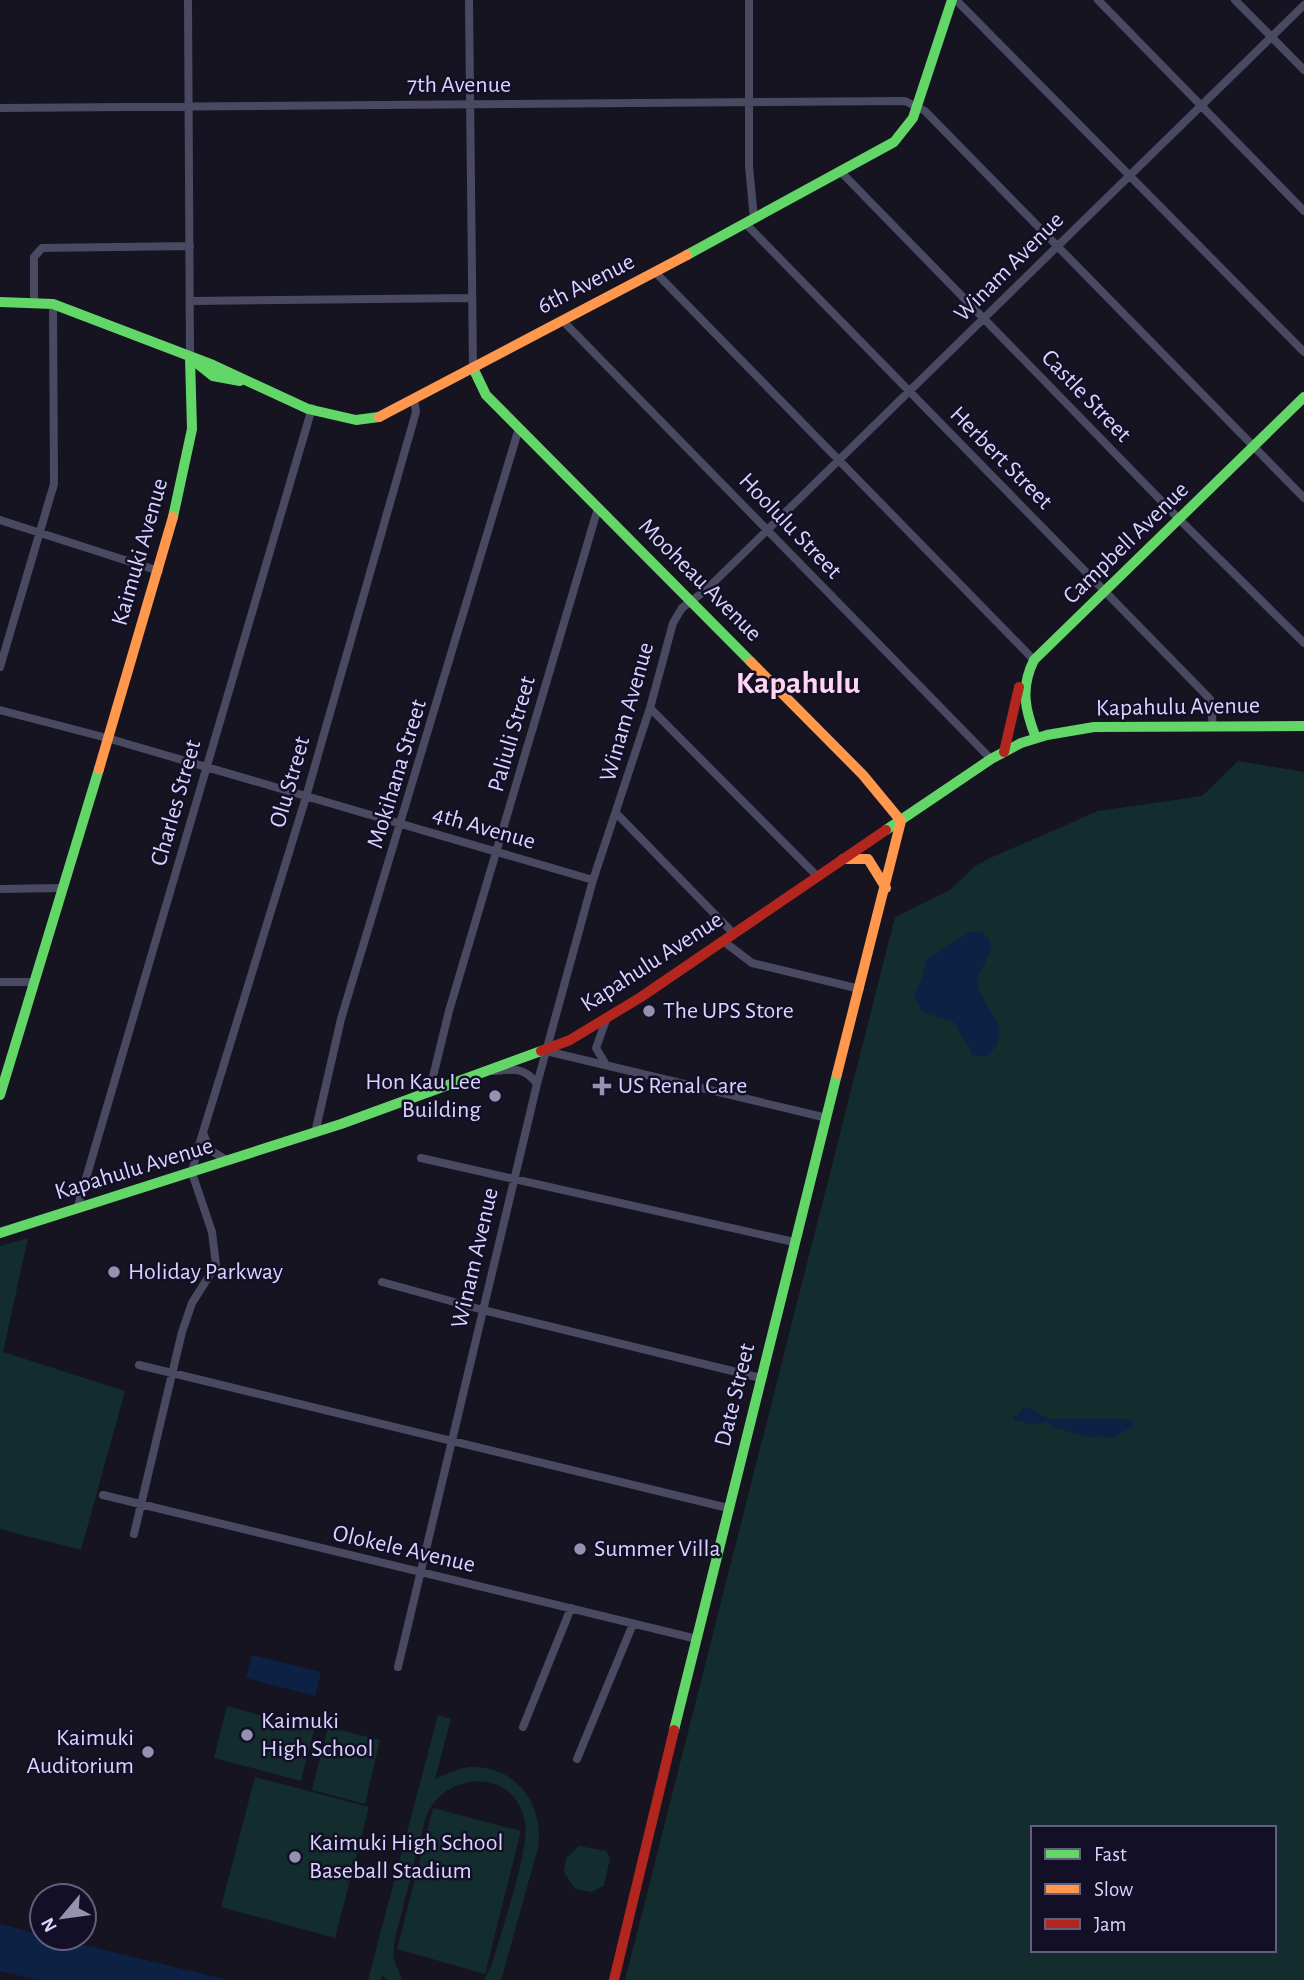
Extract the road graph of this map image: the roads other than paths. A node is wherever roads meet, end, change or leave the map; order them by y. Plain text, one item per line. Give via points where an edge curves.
1 (188, 0) edge
2 (469, 0) edge
3 (749, 0) edge
4 (954, 0) edge
5 (1098, 0) edge
6 (1235, 0) edge
7 (1304, 5) edge
8 (1271, 37) junction
9 (1304, 70) edge
10 (750, 102) junction
11 (470, 104) junction
12 (189, 106) junction
13 (918, 106) junction
14 (1199, 106) junction
15 (0, 107) edge
16 (842, 173) junction
17 (1128, 176) junction
18 (1304, 211) edge
19 (750, 221) junction
20 (190, 246) junction
21 (1058, 246) junction
22 (655, 272) junction
23 (470, 298) junction
24 (191, 301) junction
25 (0, 302) edge
26 (34, 302) junction
27 (53, 304) junction
28 (984, 319) junction
29 (562, 320) junction
30 (1304, 352) edge
31 (190, 358) junction
32 (473, 368) junction
33 (213, 376) junction
34 (249, 382) junction
35 (191, 391) junction
36 (911, 391) junction
37 (1304, 397) edge
38 (414, 399) junction
39 (312, 408) junction
40 (519, 428) junction
41 (1254, 447) junction
42 (840, 461) junction
43 (1304, 498) edge
44 (598, 508) junction
45 (0, 520) edge
46 (1180, 520) junction
47 (767, 530) junction
48 (40, 533) junction
49 (159, 571) junction
50 (1106, 591) junction
51 (691, 601) junction
52 (1304, 643) edge
53 (1034, 660) junction
54 (0, 667) edge
55 (1024, 678) junction
56 (650, 708) junction
57 (0, 710) edge
58 (1213, 726) junction
59 (1304, 726) edge
60 (107, 738) junction
61 (1037, 738) junction
62 (1003, 752) junction
63 (991, 759) junction
64 (207, 767) junction
65 (306, 797) junction
66 (617, 814) junction
67 (901, 821) junction
68 (402, 824) junction
69 (497, 852) junction
70 (843, 859) junction
71 (817, 876) junction
72 (593, 880) junction
73 (61, 888) junction
74 (886, 888) junction
75 (0, 889) edge
76 (734, 933) junction
77 (723, 942) junction
78 (0, 982) edge
79 (33, 982) junction
80 (860, 989) junction
81 (606, 1020) junction
82 (545, 1051) junction
83 (605, 1063) junction
84 (490, 1071) junction
85 (537, 1084) junction
86 (429, 1093) junction
87 (0, 1095) edge
88 (827, 1118) junction
89 (203, 1133) junction
90 (315, 1133) junction
91 (421, 1158) dead end
92 (228, 1161) junction
93 (192, 1173) junction
94 (514, 1178) junction
95 (77, 1209) junction
96 (0, 1233) edge
97 (794, 1242) junction
98 (382, 1282) dead end
99 (483, 1310) junction
100 (139, 1366) dead end
101 (174, 1373) junction
102 (761, 1378) junction
103 (450, 1441) junction
104 (103, 1495) dead end
105 (141, 1505) junction
106 (728, 1508) junction
107 (134, 1534) dead end
108 (419, 1573) junction
109 (570, 1608) junction
110 (633, 1624) junction
111 (697, 1639) junction
112 (398, 1667) dead end
113 (523, 1727) dead end
114 (577, 1759) dead end
115 (614, 1980) edge

1 - 12 street, Kaimuki Avenue
2 - 11 street
3 - 10 street
4 - 13 street, 6th Avenue
4 - 17 street
5 - 14 street
6 - 8 street
7 - 8 street, Winam Avenue
8 - 9 street
8 - 14 street, Winam Avenue
10 - 11 street, 7th Avenue
10 - 13 street, 7th Avenue via 905,101
10 - 19 street
11 - 12 street, 7th Avenue
11 - 23 street
12 - 15 street, 7th Avenue
12 - 20 street, Kaimuki Avenue
13 - 16 street, 6th Avenue via 894,142
13 - 21 street
14 - 17 street, Winam Avenue
14 - 18 street
16 - 19 street, 6th Avenue
16 - 28 street, Castle Street
17 - 21 street, Winam Avenue
17 - 30 street
19 - 22 street, 6th Avenue
19 - 36 street, Herbert Street
20 - 24 street, Kaimuki Avenue
20 - 26 street via 42,248 34,257
21 - 28 street, Winam Avenue
21 - 41 street
22 - 29 street, 6th Avenue
22 - 42 street
23 - 24 street
23 - 32 street
24 - 31 street, Kaimuki Avenue
25 - 26 street, 6th Avenue
26 - 27 street, 6th Avenue
27 - 31 street, 6th Avenue
27 - 48 street via 54,484
28 - 36 street, Winam Avenue
28 - 46 street, Castle Street
29 - 32 street, 6th Avenue
29 - 47 street, Hoolulu Street
31 - 33 street, 6th Avenue
31 - 34 street, 6th Avenue via 214,363
31 - 35 street, Kaimuki Avenue
32 - 38 street, 6th Avenue
32 - 40 street, Mooheau Avenue via 486,395
33 - 34 street, 6th Avenue
33 - 35 street via 196,383
34 - 39 street, 6th Avenue
35 - 49 street, Kaimuki Avenue via 186,467
36 - 42 street, Winam Avenue
36 - 50 street, Herbert Street
37 - 41 street, Campbell Avenue
38 - 39 street, 6th Avenue via 362,421 340,419
38 - 65 street, Olu Street via 416,412
39 - 64 street, Charles Street
40 - 44 street, Mooheau Avenue
40 - 68 street, Mokihana Street
41 - 43 street
41 - 46 street, Campbell Avenue
42 - 47 street, Winam Avenue
42 - 53 street
44 - 51 street, Mooheau Avenue
44 - 69 street, Paliuli Street
45 - 48 street
46 - 50 street, Campbell Avenue
46 - 52 street, Castle Street
47 - 51 street, Winam Avenue
47 - 63 street, Hoolulu Street
48 - 49 street
48 - 54 street
49 - 60 street, Kaimuki Avenue
50 - 53 street, Campbell Avenue
50 - 58 street, Herbert Street via 1210,699
51 - 56 street, Winam Avenue via 673,622
51 - 67 street, Mooheau Avenue via 863,775
53 - 55 street, Campbell Avenue
55 - 61 street via 1024,698
55 - 62 street, Campbell Avenue
56 - 66 street, Winam Avenue
56 - 71 street
57 - 60 street, 4th Avenue
58 - 59 street, Kapahulu Avenue
58 - 61 street, Kapahulu Avenue via 1094,727
60 - 64 street, 4th Avenue
60 - 73 street, Kaimuki Avenue
61 - 62 street, Kapahulu Avenue
62 - 63 street, Kapahulu Avenue
63 - 67 street, Kapahulu Avenue
64 - 65 street, 4th Avenue
64 - 95 street, Charles Street
65 - 68 street, 4th Avenue
65 - 89 street, Olu Street
66 - 72 street, Winam Avenue
66 - 76 street
67 - 70 street, Kapahulu Avenue
67 - 74 street, Date Street
68 - 69 street, 4th Avenue
68 - 90 street, Mokihana Street via 341,1019
69 - 72 street, 4th Avenue
69 - 86 street, Paliuli Street
70 - 71 street, Kapahulu Avenue
70 - 74 street via 868,859
71 - 76 street, Kapahulu Avenue
72 - 82 street, Winam Avenue
73 - 75 street
73 - 79 street, Kaimuki Avenue
74 - 80 street, Date Street
76 - 77 street, Kapahulu Avenue
77 - 80 street via 752,963
77 - 81 street, Kapahulu Avenue
78 - 79 street
79 - 87 street, Kaimuki Avenue
80 - 88 street, Date Street
81 - 82 street, Kapahulu Avenue
81 - 83 street via 596,1048
82 - 83 street
82 - 84 street, Kapahulu Avenue
82 - 85 street, Winam Avenue
83 - 88 street
84 - 85 street via 521,1069
84 - 86 street, Kapahulu Avenue
85 - 94 street, Winam Avenue
86 - 90 street, Kapahulu Avenue
88 - 97 street, Date Street
89 - 92 street via 210,1150
89 - 93 street, Olu Street
90 - 92 street, Kapahulu Avenue
91 - 94 street
92 - 93 street, Kapahulu Avenue
93 - 95 street, Kapahulu Avenue
93 - 101 street via 212,1232 216,1265 192,1303
94 - 97 street
94 - 99 street, Winam Avenue
95 - 96 street, Kapahulu Avenue
97 - 102 street, Date Street
98 - 99 street
99 - 102 street
99 - 103 street, Winam Avenue
100 - 101 street
101 - 103 street
101 - 105 street
102 - 106 street, Date Street
103 - 106 street
103 - 108 street, Winam Avenue
104 - 105 street, Olokele Avenue
105 - 107 street
105 - 108 street, Olokele Avenue
106 - 111 street, Date Street
108 - 109 street, Olokele Avenue
108 - 112 street, Winam Avenue
109 - 110 street, Olokele Avenue
109 - 113 street
110 - 111 street, Olokele Avenue
110 - 114 street
111 - 115 street, Date Street

